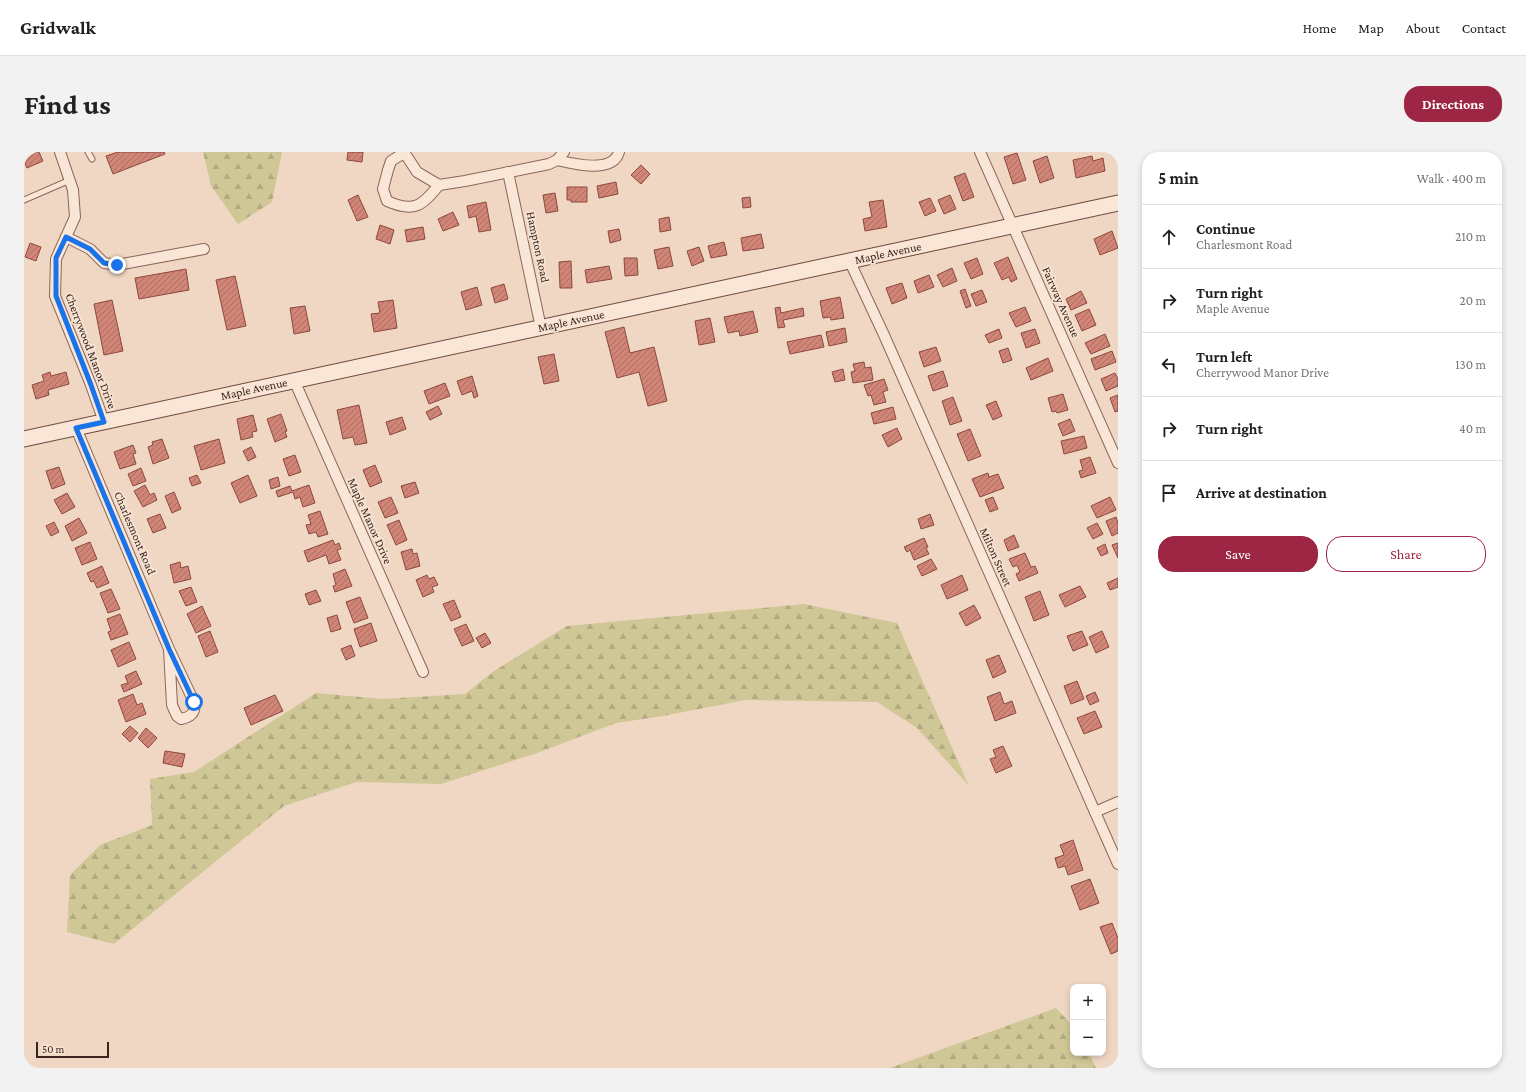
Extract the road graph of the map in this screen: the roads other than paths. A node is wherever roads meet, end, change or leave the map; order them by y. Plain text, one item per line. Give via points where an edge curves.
1 (60, 152) edge
2 (88, 152) edge
3 (404, 152) edge
4 (619, 152) edge
5 (980, 152) edge
6 (561, 156) edge
7 (92, 160) dead end
8 (508, 172) junction
9 (70, 180) junction
10 (439, 185) junction
11 (24, 200) edge
12 (1118, 203) edge
13 (1013, 226) junction
14 (66, 237) junction
15 (204, 248) dead end
16 (850, 262) junction
17 (541, 328) junction
18 (294, 380) junction
19 (104, 422) junction
20 (76, 428) junction
21 (24, 438) edge
22 (1118, 463) edge
23 (169, 649) junction
24 (423, 672) dead end
25 (1118, 802) edge
26 (1095, 812) junction
27 (1118, 864) edge

1 - 9 street, Cherrywood Manor Drive
2 - 7 lane
3 - 10 street via 417,172
3 - 10 street via 391,161 386,174 383,189 388,202 404,208 418,205 429,198
4 - 6 street via 613,162 590,166 578,165
5 - 13 street, Fairway Avenue
6 - 8 street via 549,164
8 - 10 street
8 - 17 street, Hampton Road
9 - 11 lane
9 - 14 street, Cherrywood Manor Drive via 75,217
12 - 13 main road, Maple Avenue
13 - 16 main road, Maple Avenue
13 - 22 street, Fairway Avenue
14 - 15 street via 90,249 104,263 117,265
14 - 19 street, Cherrywood Manor Drive via 56,258 56,296
16 - 17 main road, Maple Avenue
16 - 26 street, Milton Street
17 - 18 main road, Maple Avenue
18 - 19 main road, Maple Avenue
18 - 24 street, Maple Manor Drive
19 - 20 main road, Maple Avenue
20 - 21 main road, Maple Avenue
20 - 23 street, Charlesmont Road
23 - 23 street, Charlesmont Road via 172,705 177,716 181,719 188,718 195,708 194,702
25 - 26 street
26 - 27 street, Milton Street

